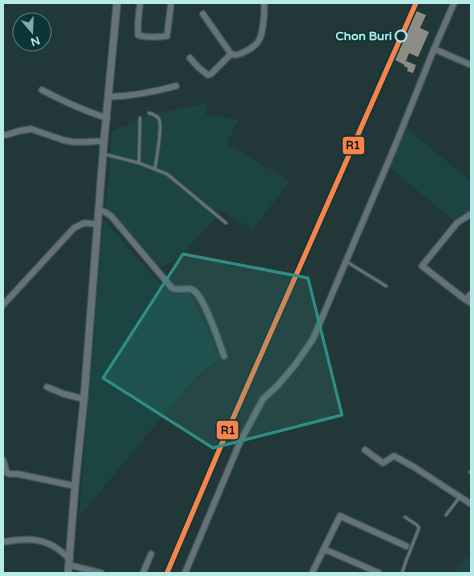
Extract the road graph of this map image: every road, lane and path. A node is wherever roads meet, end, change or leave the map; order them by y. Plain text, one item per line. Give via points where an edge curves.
1 (117, 3) edge
2 (140, 3) edge
3 (171, 3) edge
4 (264, 3) edge
5 (454, 3) edge
6 (203, 14) dead end
7 (434, 49) junction
8 (231, 54) junction
9 (190, 58) dead end
10 (471, 65) edge
11 (176, 86) dead end
12 (42, 90) dead end
13 (108, 97) junction
14 (149, 113) dead end
15 (107, 118) junction
16 (140, 118) dead end
17 (3, 135) edge
18 (104, 141) junction
19 (103, 154) junction
20 (139, 163) junction
21 (155, 169) junction
22 (99, 210) junction
23 (471, 214) edge
24 (226, 223) dead end
25 (97, 224) junction
26 (347, 261) junction
27 (386, 286) dead end
28 (471, 294) edge
29 (469, 302) edge
30 (3, 305) edge
31 (224, 356) dead end
32 (47, 387) dead end
33 (84, 399) junction
34 (365, 450) dead end
35 (3, 460) edge
36 (75, 486) junction
37 (459, 497) junction
38 (471, 504) edge
39 (446, 515) dead end
40 (405, 517) dead end
41 (3, 542) edge
42 (406, 546) dead end
43 (324, 549) junction
44 (151, 554) dead end
45 (69, 562) junction
46 (68, 573) edge
47 (101, 573) edge
48 (143, 573) edge
49 (185, 573) edge
50 (312, 573) edge
51 (379, 573) edge
52 (402, 573) edge

1 - 13 street
2 - 3 street via 138,35 155,37 167,36
4 - 8 street via 261,38 253,48 242,54
5 - 7 street
6 - 8 street
7 - 10 street
7 - 26 street
8 - 9 street via 208,75
11 - 13 street via 127,96
12 - 15 street via 92,114
13 - 15 street
14 - 21 lane via 157,117 160,124
15 - 18 street
16 - 20 lane
17 - 18 street via 31,129 73,142
18 - 19 street
19 - 20 lane
19 - 22 street
20 - 21 lane
21 - 24 lane via 167,174
22 - 25 street
22 - 31 street via 111,216 172,288 188,288 196,293 206,309
23 - 29 street via 456,223 422,266
25 - 30 street via 84,223 74,228
25 - 33 street
26 - 27 lane
26 - 49 street via 313,340 295,365 263,399 240,442
28 - 29 street
32 - 33 street
33 - 36 street
34 - 37 street via 383,463 394,456
35 - 36 street via 7,473
36 - 45 street
37 - 38 street
37 - 39 lane
40 - 52 lane via 419,528
41 - 45 street via 34,539 60,550
42 - 43 street via 340,516
43 - 50 street
43 - 51 street
44 - 48 street
45 - 46 street
45 - 47 street

